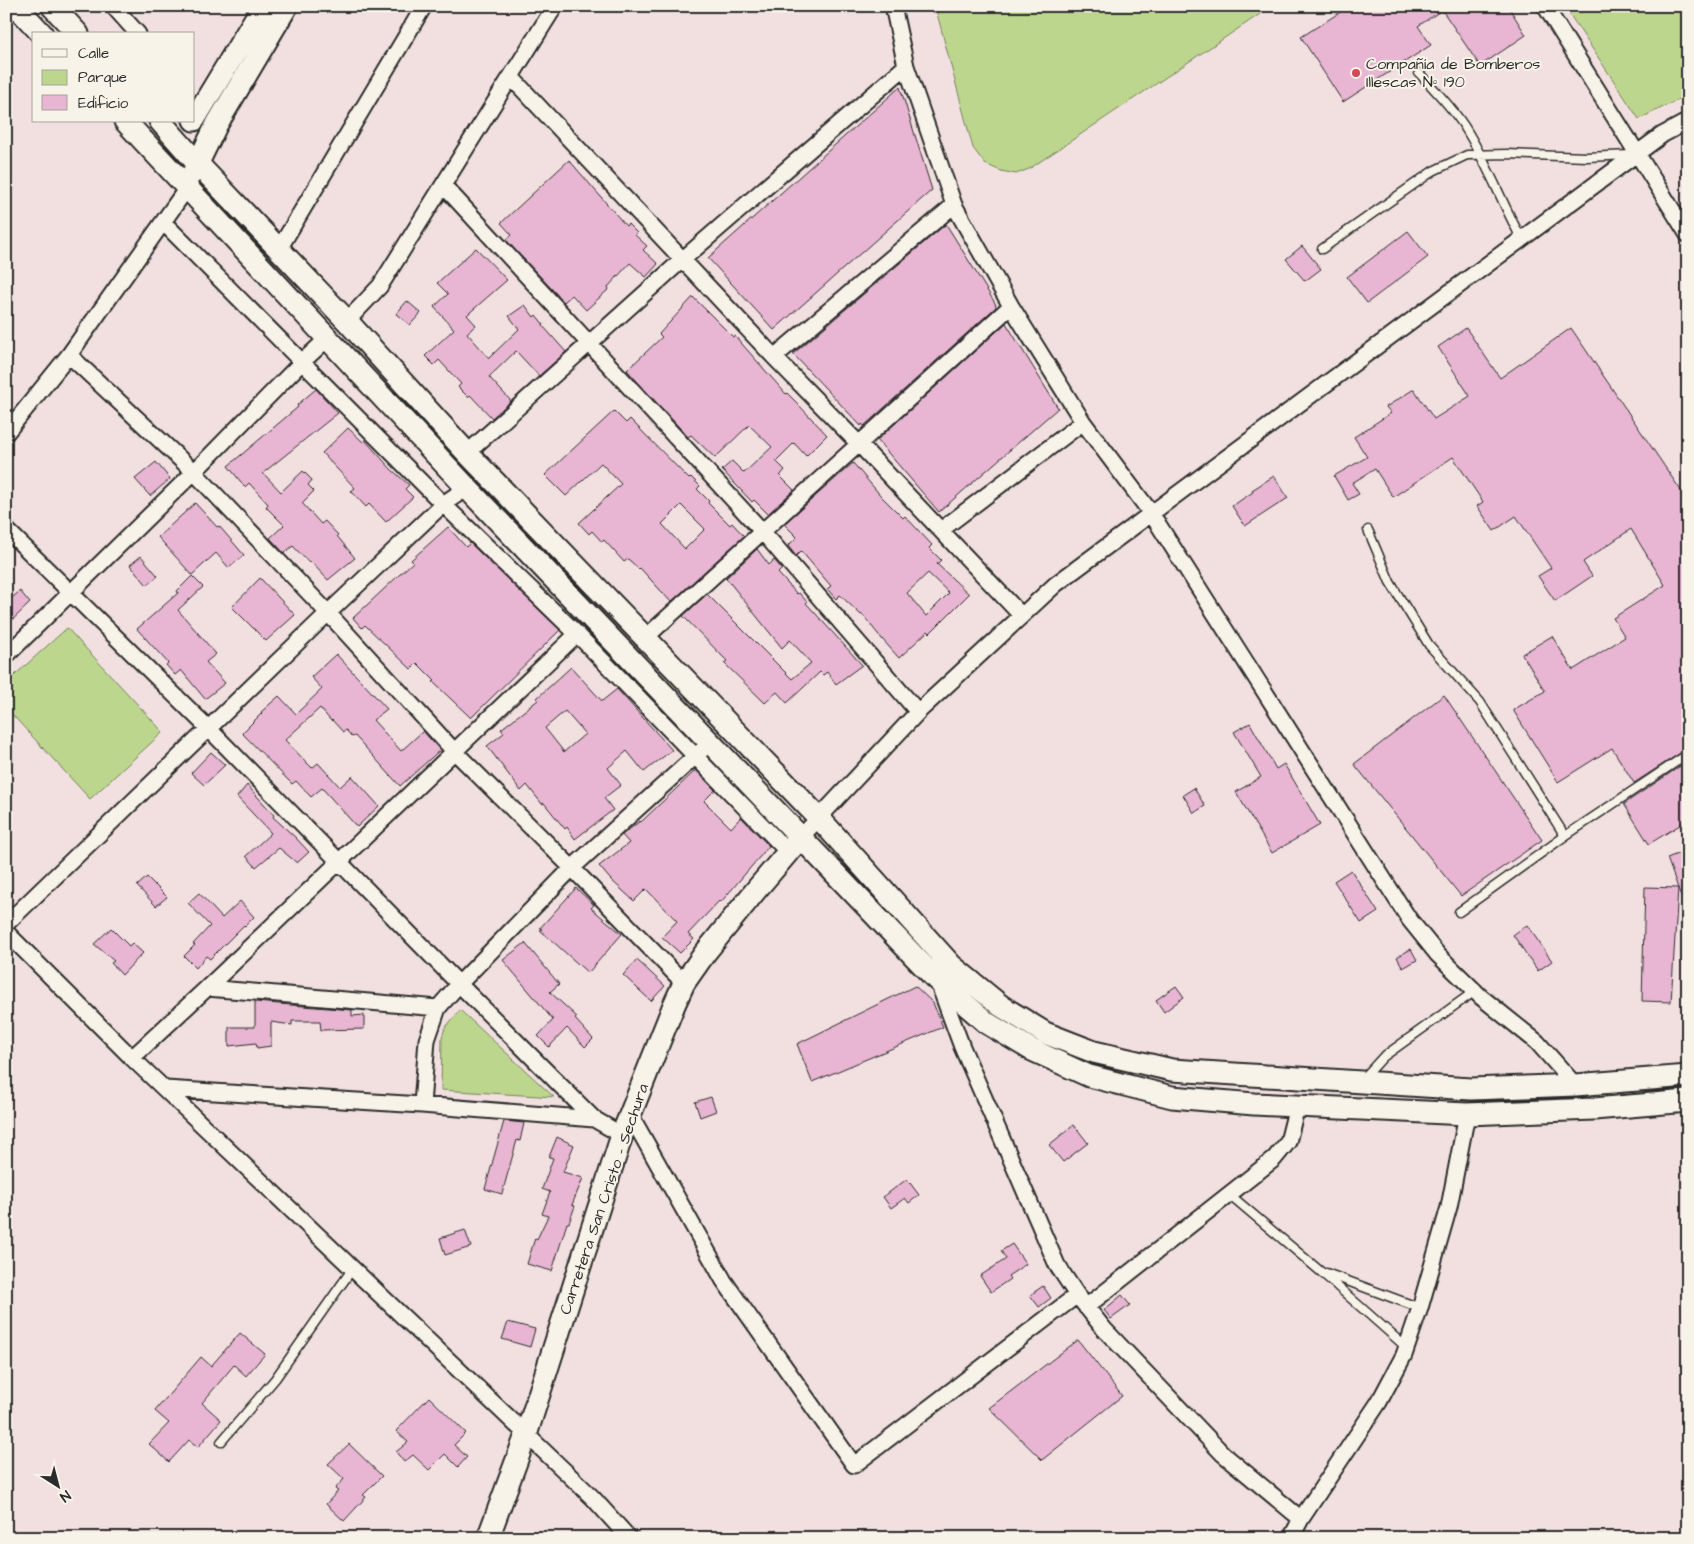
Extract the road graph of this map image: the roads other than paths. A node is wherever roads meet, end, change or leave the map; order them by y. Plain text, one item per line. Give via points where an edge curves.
1 (16, 6) edge
2 (52, 6) edge
3 (113, 6) edge
4 (262, 6) edge
5 (287, 6) edge
6 (424, 6) edge
7 (892, 6) edge
8 (1545, 6) edge
9 (549, 8) edge
10 (40, 32) edge
11 (76, 32) edge
12 (136, 32) edge
13 (906, 66) junction
14 (1419, 73) dead end
15 (511, 78) junction
16 (196, 111) edge
17 (1688, 120) edge
18 (127, 122) edge
19 (161, 122) edge
20 (190, 122) edge
21 (218, 124) junction
22 (180, 142) junction
23 (1480, 155) junction
24 (1637, 155) junction
25 (197, 163) junction
26 (167, 165) junction
27 (444, 186) junction
28 (187, 188) junction
29 (954, 205) junction
30 (163, 222) junction
31 (1688, 235) edge
32 (1522, 240) junction
33 (279, 249) junction
34 (1322, 249) dead end
35 (682, 260) junction
36 (1011, 306) junction
37 (347, 321) junction
38 (328, 338) junction
39 (589, 344) junction
40 (69, 355) junction
41 (774, 357) junction
42 (302, 362) junction
43 (1083, 422) junction
44 (6, 433) edge
45 (859, 444) junction
46 (467, 453) junction
47 (194, 472) junction
48 (468, 488) junction
49 (444, 504) junction
50 (1151, 513) junction
51 (6, 528) edge
52 (941, 530) junction
53 (1368, 530) dead end
54 (762, 532) junction
55 (72, 593) junction
56 (328, 613) junction
57 (1021, 615) junction
58 (577, 634) junction
59 (645, 638) junction
60 (6, 656) edge
61 (918, 712) junction
62 (208, 728) junction
63 (711, 742) junction
64 (454, 751) junction
65 (1688, 754) edge
66 (695, 757) junction
67 (818, 818) junction
68 (1565, 836) junction
69 (794, 844) junction
70 (340, 861) junction
71 (572, 868) junction
72 (1459, 912) dead end
73 (6, 924) edge
74 (6, 932) edge
75 (936, 979) junction
76 (684, 983) junction
77 (459, 984) junction
78 (207, 988) junction
79 (1475, 990) junction
80 (438, 1008) junction
81 (132, 1058) junction
82 (1688, 1076) edge
83 (1362, 1082) junction
84 (1576, 1085) junction
85 (165, 1088) junction
86 (1688, 1101) edge
87 (422, 1105) junction
88 (1297, 1106) junction
89 (1467, 1114) junction
90 (594, 1118) junction
91 (627, 1125) junction
92 (1229, 1194) junction
93 (354, 1268) junction
94 (1320, 1271) junction
95 (1082, 1301) junction
96 (1420, 1308) junction
97 (1407, 1348) junction
98 (526, 1435) junction
99 (221, 1442) dead end
100 (1301, 1519) junction
101 (488, 1538) edge
102 (629, 1538) edge
103 (1291, 1538) edge

1 - 10 main road
2 - 11 main road
3 - 12 street
4 - 16 main road
5 - 21 main road
6 - 33 street
7 - 13 street
8 - 24 street
9 - 15 street
13 - 29 street
13 - 35 street
14 - 23 lane via 1448,104
15 - 27 street
15 - 35 street
16 - 21 street
17 - 24 street
18 - 26 main road
19 - 22 main road
20 - 22 main road
21 - 25 main road
22 - 25 main road
22 - 26 main road
23 - 24 lane
23 - 32 lane
23 - 34 lane via 1467,155 1433,170
24 - 31 street
24 - 32 street
25 - 28 main road
25 - 33 main road
26 - 28 main road
27 - 37 street via 380,286
27 - 39 street
28 - 30 street
28 - 38 main road
29 - 36 street
29 - 41 street
30 - 40 street
30 - 42 street
32 - 50 street
33 - 37 main road
35 - 39 street
35 - 41 street
36 - 43 street
36 - 45 street
37 - 46 main road
38 - 42 street
38 - 48 main road
39 - 46 street
39 - 54 street
40 - 44 street
40 - 47 street
41 - 45 street
42 - 47 street
42 - 49 street
43 - 50 street
43 - 52 street
45 - 52 street
45 - 54 street
46 - 59 main road
47 - 55 street
47 - 56 street
48 - 49 street
48 - 63 main road
49 - 56 street
49 - 58 street
50 - 57 street via 1056,584
50 - 79 street via 1410,919 1438,955
51 - 55 street
52 - 57 street
53 - 68 lane via 1390,582 1429,645 1480,702
54 - 59 street
54 - 61 street
55 - 60 street
55 - 62 street
56 - 62 street
56 - 64 street
57 - 61 street
58 - 64 street
58 - 66 street
59 - 67 main road
61 - 67 street
62 - 70 street
62 - 73 street
63 - 66 street
63 - 69 main road
64 - 70 street
64 - 71 street
65 - 68 lane
66 - 69 street
66 - 71 street
67 - 69 street
67 - 83 main road via 952,966 1001,1006 1045,1033 1094,1052 1172,1070
68 - 72 lane
69 - 75 main road
69 - 76 main road, Carretera San Cristo - Sechura via 710,946
70 - 77 street
70 - 78 street
71 - 76 street
71 - 77 street
74 - 81 street
75 - 88 main road via 987,1023 1032,1050 1089,1076 1172,1097
75 - 95 street via 962,1047 1057,1265
76 - 91 main road, Carretera San Cristo - Sechura via 662,1031
77 - 80 street
77 - 90 street
78 - 80 street
78 - 81 street
79 - 83 lane via 1383,1057
79 - 84 street via 1538,1042
80 - 87 street via 427,1040
81 - 85 street
82 - 84 main road
83 - 84 main road via 1471,1089
85 - 87 street
85 - 93 street
86 - 89 main road
87 - 90 street
88 - 89 main road
88 - 92 street via 1288,1142 1274,1159
89 - 96 street via 1449,1207
90 - 91 street
91 - 95 street via 724,1281 854,1465
91 - 98 main road, Carretera San Cristo - Sechura
92 - 94 lane
92 - 95 street
93 - 98 street
93 - 99 lane via 275,1379
94 - 96 lane
94 - 97 lane
95 - 100 street via 1104,1329 1223,1454
96 - 97 street
97 - 100 street via 1380,1402
98 - 101 main road, Carretera San Cristo - Sechura
98 - 102 street via 593,1498
100 - 103 street

